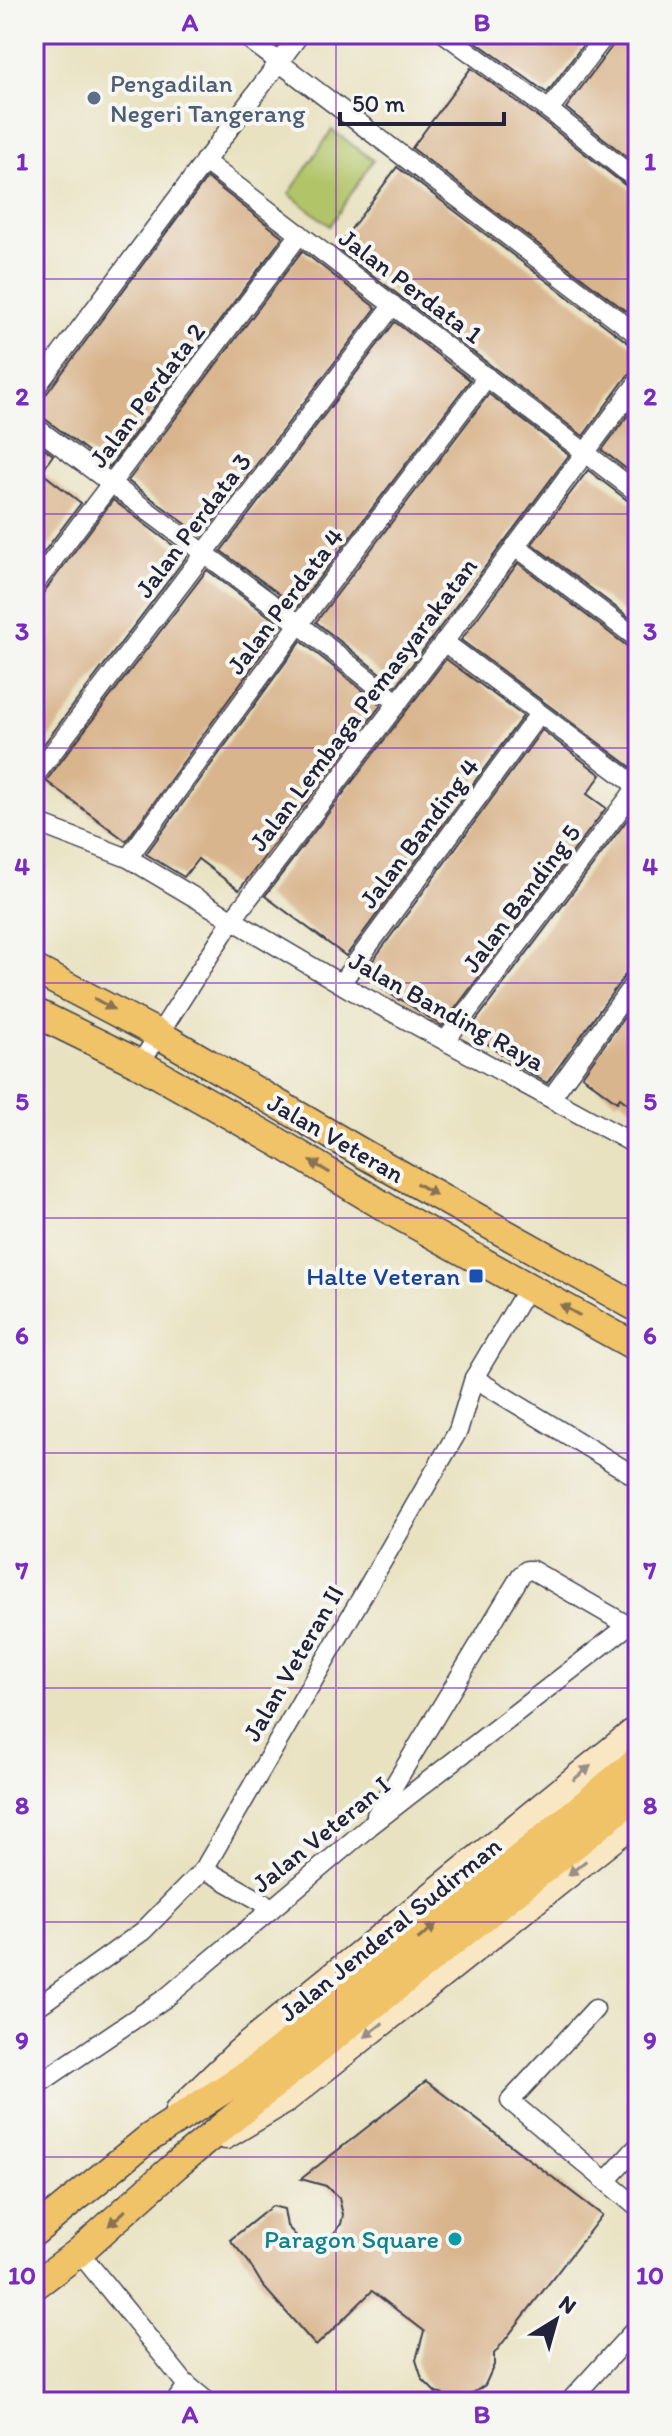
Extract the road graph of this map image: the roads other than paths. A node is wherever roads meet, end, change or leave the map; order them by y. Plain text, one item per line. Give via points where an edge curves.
1 (242, 34) edge
2 (300, 34) edge
3 (606, 34) edge
4 (453, 36) edge
5 (278, 62) junction
6 (549, 110) junction
7 (204, 161) junction
8 (638, 181) edge
9 (300, 234) junction
10 (393, 305) junction
11 (638, 335) edge
12 (487, 377) junction
13 (638, 382) edge
14 (34, 390) edge
15 (34, 426) edge
16 (587, 454) junction
17 (112, 484) junction
18 (638, 493) edge
19 (515, 546) junction
20 (205, 553) junction
21 (34, 585) edge
22 (299, 624) junction
23 (638, 639) edge
24 (444, 642) junction
25 (398, 703) junction
26 (539, 714) junction
27 (34, 777) edge
28 (638, 787) edge
29 (34, 822) edge
30 (128, 858) junction
31 (232, 920) junction
32 (34, 969) edge
33 (638, 978) edge
34 (341, 983) junction
35 (34, 1012) edge
36 (158, 1034) junction
37 (446, 1040) junction
38 (140, 1064) junction
39 (551, 1098) junction
40 (638, 1146) edge
41 (465, 1212) junction
42 (450, 1243) junction
43 (528, 1287) junction
44 (638, 1308) edge
45 (638, 1348) edge
46 (474, 1378) junction
47 (638, 1478) edge
48 (633, 1622) edge
49 (638, 1728) edge
50 (638, 1760) edge
51 (638, 1794) edge
52 (638, 1819) edge
53 (370, 1826) junction
54 (204, 1869) junction
55 (271, 1907) junction
56 (34, 2009) edge
57 (595, 2009) dead end
58 (34, 2087) edge
59 (155, 2134) junction
60 (638, 2146) edge
61 (182, 2160) junction
62 (606, 2181) junction
63 (638, 2208) edge
64 (34, 2232) edge
65 (79, 2252) junction
66 (34, 2286) edge
67 (638, 2326) edge
68 (188, 2385) junction
69 (580, 2398) edge
70 (175, 2402) edge
71 (208, 2402) edge

1 - 5 street
2 - 5 street
3 - 6 street
4 - 6 street
5 - 7 street
5 - 11 street
6 - 8 street
7 - 9 street, Jalan Perdata 1
7 - 14 street
9 - 10 street, Jalan Perdata 1
9 - 17 street, Jalan Perdata 2
10 - 12 street, Jalan Perdata 1
10 - 20 street, Jalan Perdata 3
12 - 16 street, Jalan Perdata 1
12 - 22 street, Jalan Perdata 4
13 - 16 street, Jalan Lembaga Pemasyarakatan
15 - 17 street
16 - 18 street, Jalan Perdata 1
16 - 19 street, Jalan Lembaga Pemasyarakatan
17 - 20 street
17 - 21 street, Jalan Perdata 2
19 - 23 street
19 - 24 street, Jalan Lembaga Pemasyarakatan
20 - 22 street
20 - 27 street, Jalan Perdata 3
22 - 25 street
22 - 30 street, Jalan Perdata 4
24 - 25 street, Jalan Lembaga Pemasyarakatan
24 - 26 street
25 - 31 street, Jalan Lembaga Pemasyarakatan
26 - 28 street
26 - 34 street, Jalan Banding 4
28 - 37 street, Jalan Banding 5
29 - 30 street, Jalan Banding Raya
30 - 31 street, Jalan Banding Raya
31 - 34 street, Jalan Banding Raya
31 - 36 street, Jalan Lembaga Pemasyarakatan
32 -> 36 main road, Jalan Veteran
33 - 39 street
34 - 37 street, Jalan Banding Raya
35 - 38 main road, Jalan Veteran
36 - 38 street, Jalan Lembaga Pemasyarakatan
36 -> 41 main road, Jalan Veteran
37 - 39 street, Jalan Banding Raya
42 -> 38 main road, Jalan Veteran
39 - 40 street, Jalan Banding Raya
41 - 42 main road
41 - 44 main road, Jalan Veteran
42 - 43 main road, Jalan Veteran
45 -> 43 main road, Jalan Veteran
43 - 46 street, Jalan Veteran II
46 - 47 street
46 - 54 street, Jalan Veteran II via 458,1431
48 - 53 street, Jalan Veteran I
48 - 53 street via 527,1570
59 -> 49 street, Jalan Jenderal Sudirman via 239,2052
59 -> 50 main road, Jalan Jenderal Sudirman via 257,2068
51 - 61 main road, Jalan Jenderal Sudirman
52 -> 61 street, Jalan Jenderal Sudirman via 285,2100
53 - 55 street, Jalan Veteran I
54 - 55 street
54 - 56 street, Jalan Veteran II via 143,1931
55 - 58 street, Jalan Veteran I via 167,1997
57 - 62 street via 510,2101
59 - 64 main road, Jalan Jenderal Sudirman
60 - 62 street
61 -> 65 main road, Jalan Jenderal Sudirman
62 - 63 street
65 - 66 main road, Jalan Jenderal Sudirman
65 - 68 street
67 - 69 street
68 - 70 street
68 - 71 street

